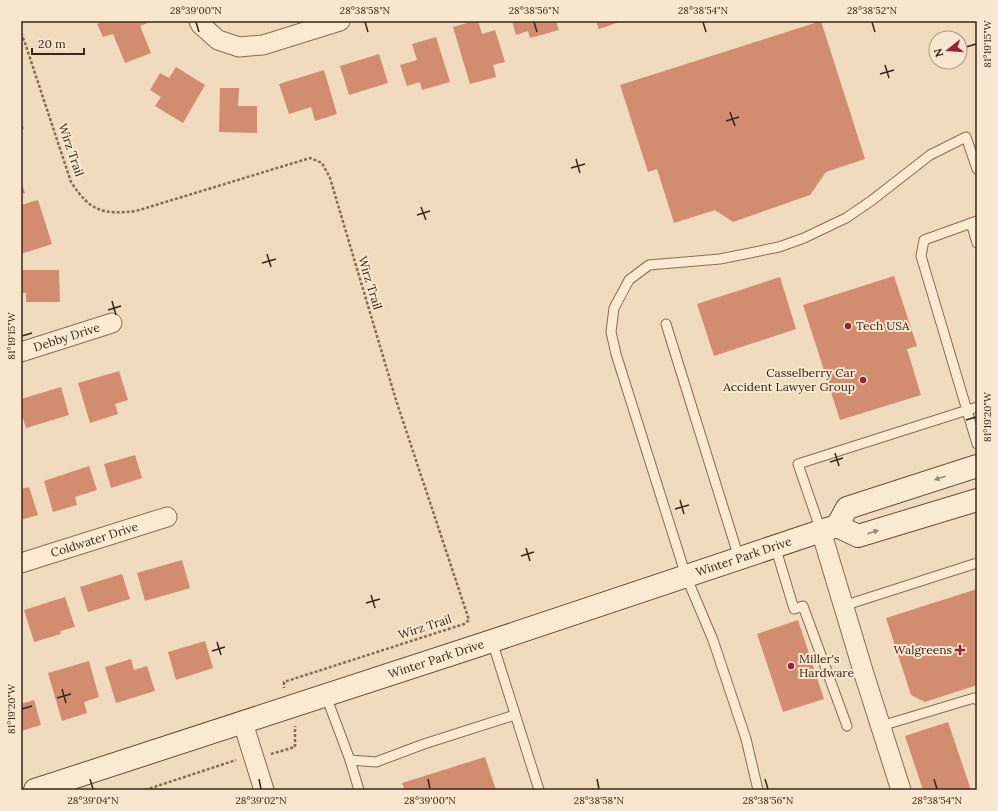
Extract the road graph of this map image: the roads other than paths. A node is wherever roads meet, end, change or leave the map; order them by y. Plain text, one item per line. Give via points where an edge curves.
1 (199, 21) edge
2 (340, 21) edge
3 (977, 169) edge
4 (974, 222) edge
5 (977, 243) edge
6 (112, 323) dead end
7 (666, 324) dead end
8 (21, 352) edge
9 (977, 407) edge
10 (967, 410) junction
11 (977, 444) edge
12 (977, 466) edge
13 (977, 500) edge
14 (167, 517) dead end
15 (829, 528) junction
16 (775, 546) junction
17 (739, 558) junction
18 (21, 563) edge
19 (977, 563) edge
20 (686, 576) junction
21 (843, 606) junction
22 (492, 641) junction
23 (326, 696) junction
24 (977, 700) edge
25 (515, 715) junction
26 (243, 723) junction
27 (847, 726) dead end
28 (881, 726) junction
29 (350, 760) junction
30 (44, 789) edge
31 (264, 790) edge
32 (359, 790) edge
33 (539, 790) edge
34 (758, 790) edge
35 (901, 790) edge

1 - 2 street via 218,40 239,47 263,45
3 - 20 lane via 966,137 930,155 846,218 804,238 779,247 720,259 649,265 629,280 614,308 611,332
4 - 5 lane
4 - 10 lane via 924,240 921,256
6 - 8 street, Debby Drive
7 - 17 lane
9 - 10 lane
10 - 11 lane
10 - 15 lane via 798,464
12 -> 15 street via 847,508
15 -> 13 street via 858,536
14 - 18 street, Coldwater Drive
15 - 16 street, Winter Park Drive
15 - 21 street
16 - 17 street, Winter Park Drive
16 - 27 lane via 794,609 803,606
17 - 20 street, Winter Park Drive
19 - 21 lane
20 - 22 street, Winter Park Drive
20 - 34 lane via 713,640 746,739
21 - 28 street
22 - 23 street, Winter Park Drive
22 - 25 lane
23 - 26 street, Winter Park Drive
23 - 29 lane
24 - 28 lane via 974,698
25 - 29 lane via 376,762
25 - 33 lane
26 - 30 street, Winter Park Drive
26 - 31 street
28 - 35 street
29 - 32 lane

